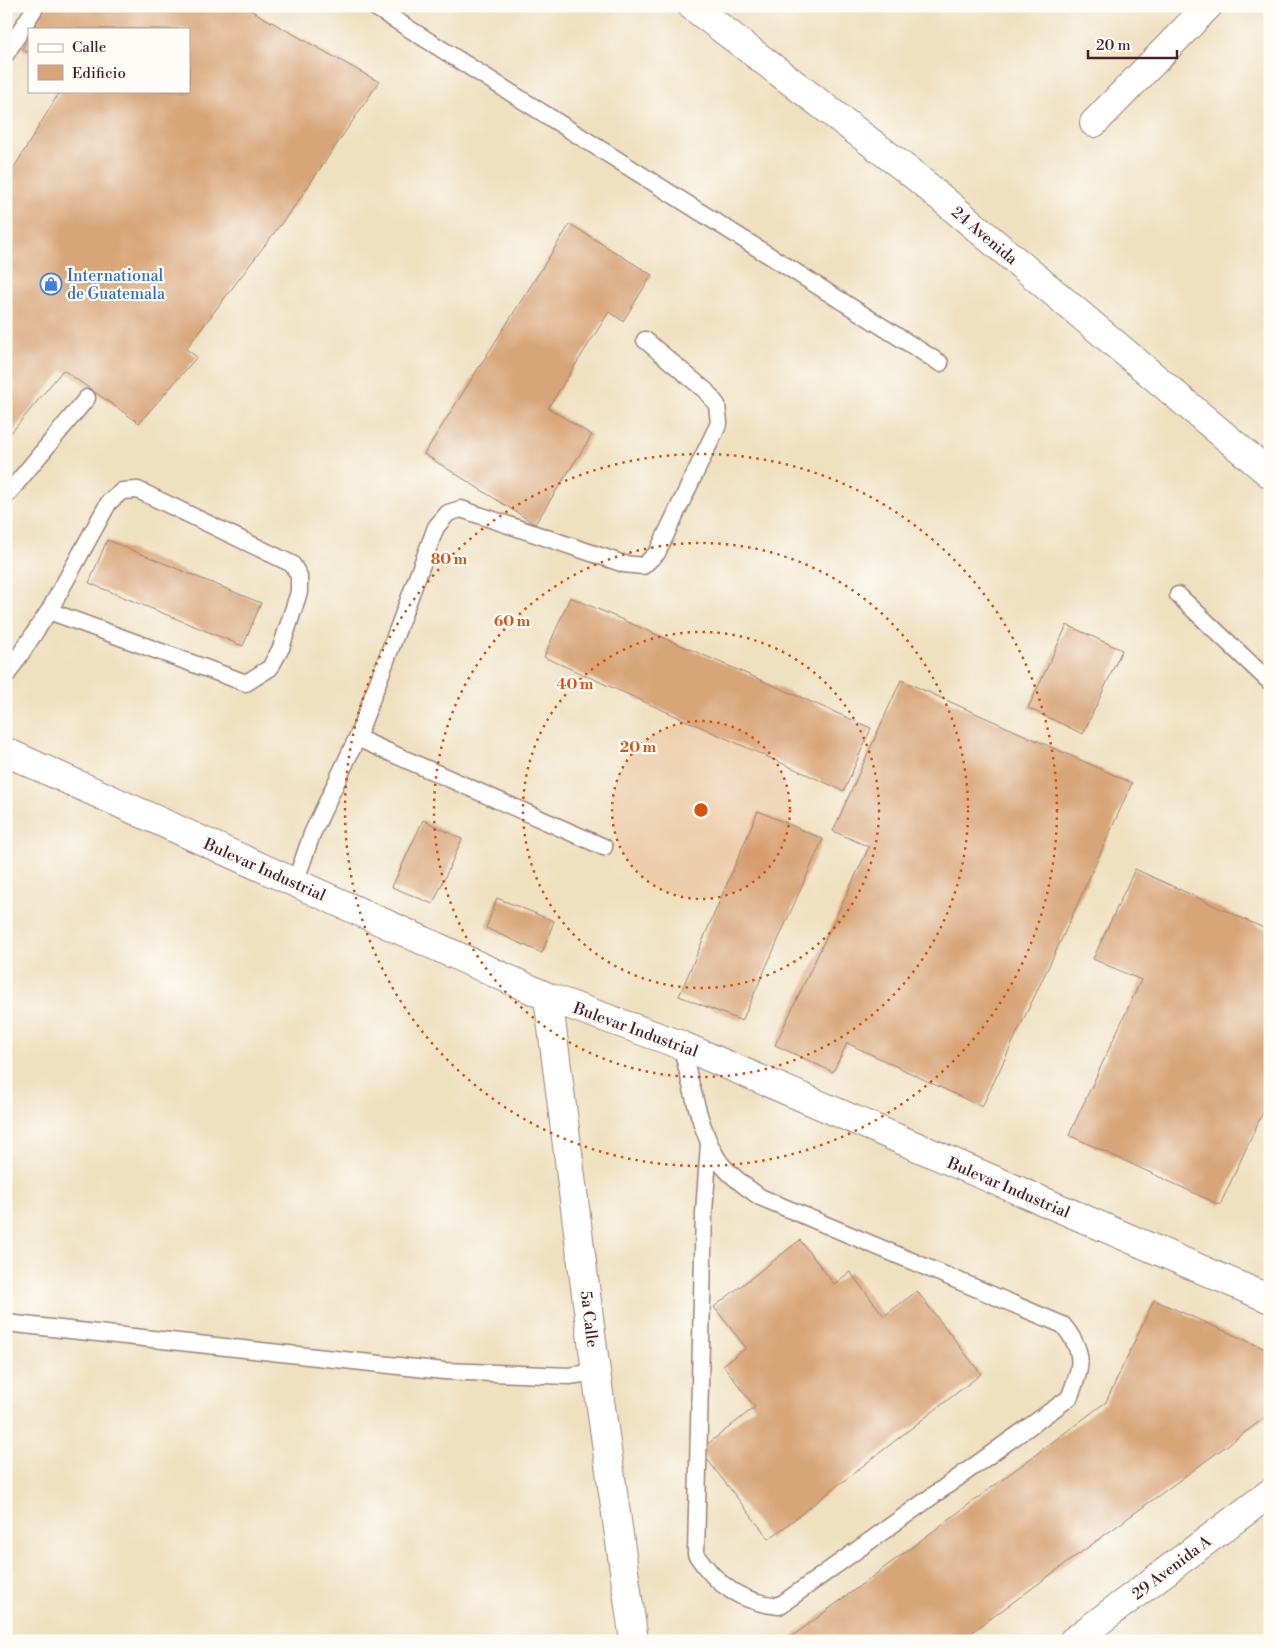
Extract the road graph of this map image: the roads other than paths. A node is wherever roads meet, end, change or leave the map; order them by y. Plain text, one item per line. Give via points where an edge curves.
1 (36, 6) edge
2 (373, 6) edge
3 (692, 6) edge
4 (1208, 6) edge
5 (6, 54) edge
6 (1094, 123) dead end
7 (645, 340) dead end
8 (940, 363) dead end
9 (87, 398) dead end
10 (1270, 474) edge
11 (6, 496) edge
12 (1178, 595) dead end
13 (49, 611) junction
14 (6, 676) edge
15 (1270, 682) edge
16 (358, 738) junction
17 (7, 754) edge
18 (604, 846) dead end
19 (295, 883) junction
20 (548, 997) junction
21 (681, 1045) junction
22 (709, 1144) junction
23 (1270, 1299) edge
24 (6, 1324) edge
25 (596, 1372) junction
26 (1270, 1493) edge
27 (634, 1641) edge
28 (1073, 1641) edge

1 - 5 lane
2 - 8 lane
3 - 10 street, 24 Avenida via 915,176
4 - 6 street
7 - 16 lane via 706,391 717,404 719,423 657,553 643,566 624,564 461,509 448,512 436,527
9 - 11 lane
12 - 15 lane
13 - 13 lane via 246,683 270,668 282,648 299,592 299,576 292,564 138,490 122,491 109,502
13 - 14 lane
16 - 18 lane
16 - 19 lane via 312,834
17 - 19 street, Bulevar Industrial
19 - 20 street, Bulevar Industrial
20 - 21 street, Bulevar Industrial
20 - 25 street, 5a Calle
21 - 22 lane
21 - 23 street, Bulevar Industrial
22 - 22 lane via 734,1178 760,1197 1064,1325 1078,1350 1081,1367 1069,1398 779,1606 745,1598 725,1587 696,1554 704,1212
24 - 25 lane via 444,1371 569,1376
25 - 27 street, 5a Calle
26 - 28 street, 29 Avenida A

